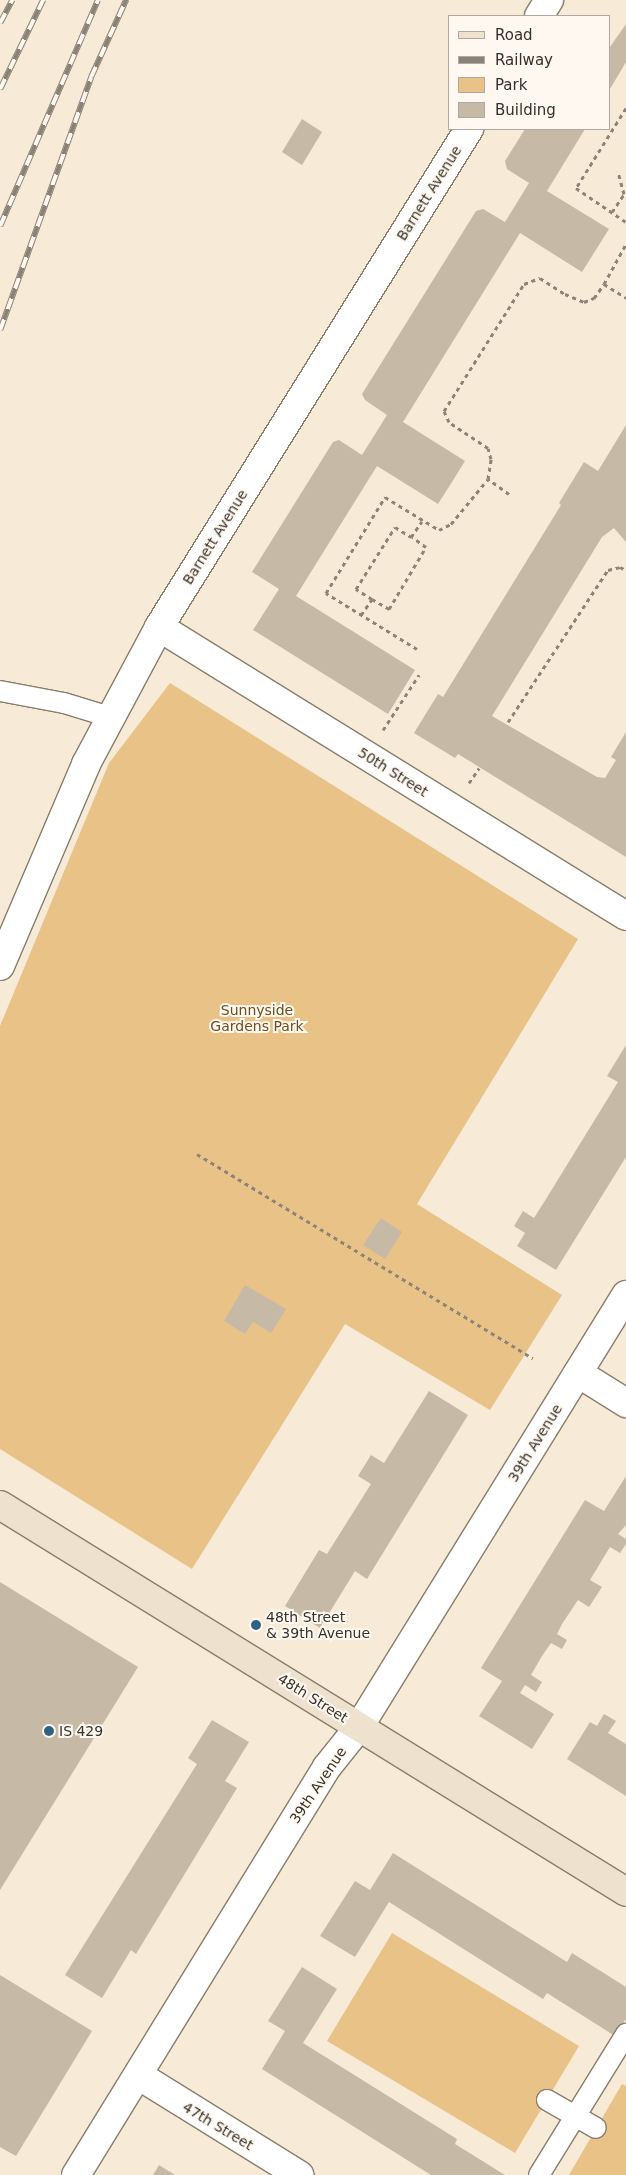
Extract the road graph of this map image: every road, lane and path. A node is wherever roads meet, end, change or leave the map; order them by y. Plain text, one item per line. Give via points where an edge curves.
1 (549, 0) edge
2 (540, 15) edge
3 (626, 108) edge
4 (468, 130) edge
5 (618, 171) dead end
6 (625, 194) edge
7 (612, 212) junction
8 (626, 222) edge
9 (626, 244) edge
10 (604, 284) junction
11 (626, 298) edge
12 (488, 479) junction
13 (509, 494) dead end
14 (422, 521) junction
15 (411, 537) junction
16 (626, 570) edge
17 (372, 599) junction
18 (362, 615) junction
19 (159, 627) junction
20 (417, 649) dead end
21 (419, 675) dead end
22 (0, 692) edge
23 (110, 717) junction
24 (508, 722) dead end
25 (383, 731) dead end
26 (479, 768) dead end
27 (469, 784) dead end
28 (626, 916) edge
29 (0, 966) edge
30 (197, 1154) dead end
31 (626, 1295) edge
32 (533, 1358) dead end
33 (578, 1373) junction
34 (626, 1404) edge
35 (0, 1505) edge
36 (359, 1727) junction
37 (626, 1892) edge
38 (626, 2034) edge
39 (138, 2075) junction
40 (547, 2100) dead end
41 (575, 2116) junction
42 (596, 2128) dead end
43 (76, 2175) edge
44 (299, 2175) edge
45 (539, 2175) edge

1 - 2 street
3 - 7 path via 576,188
4 - 19 street, Barnett Avenue
5 - 6 path
6 - 7 path
7 - 8 path
9 - 10 path
10 - 11 path
10 - 12 path via 594,298 584,302 576,301 540,278 524,284 444,411 449,422 488,448 491,459
12 - 13 path
12 - 14 path via 451,524 439,530
14 - 15 path
14 - 18 path via 385,496 326,592
15 - 17 path via 426,547 388,609
15 - 17 path via 395,528 356,589
16 - 24 path via 620,567 608,570
17 - 18 path
18 - 20 path
19 - 23 street, Barnett Avenue
19 - 28 street, 50th Street
21 - 25 path
22 - 23 lane via 64,703
23 - 29 street, Barnett Avenue via 86,764
26 - 27 path
30 - 32 path
31 - 33 street, 39th Avenue
33 - 34 street
33 - 36 street, 39th Avenue
35 - 36 street, 48th Street
36 - 37 street, 48th Street
36 - 39 street, 39th Avenue via 327,1767
38 - 41 lane
39 - 43 street, 39th Avenue
39 - 44 street, 47th Street
40 - 41 lane
41 - 42 lane
41 - 45 lane

